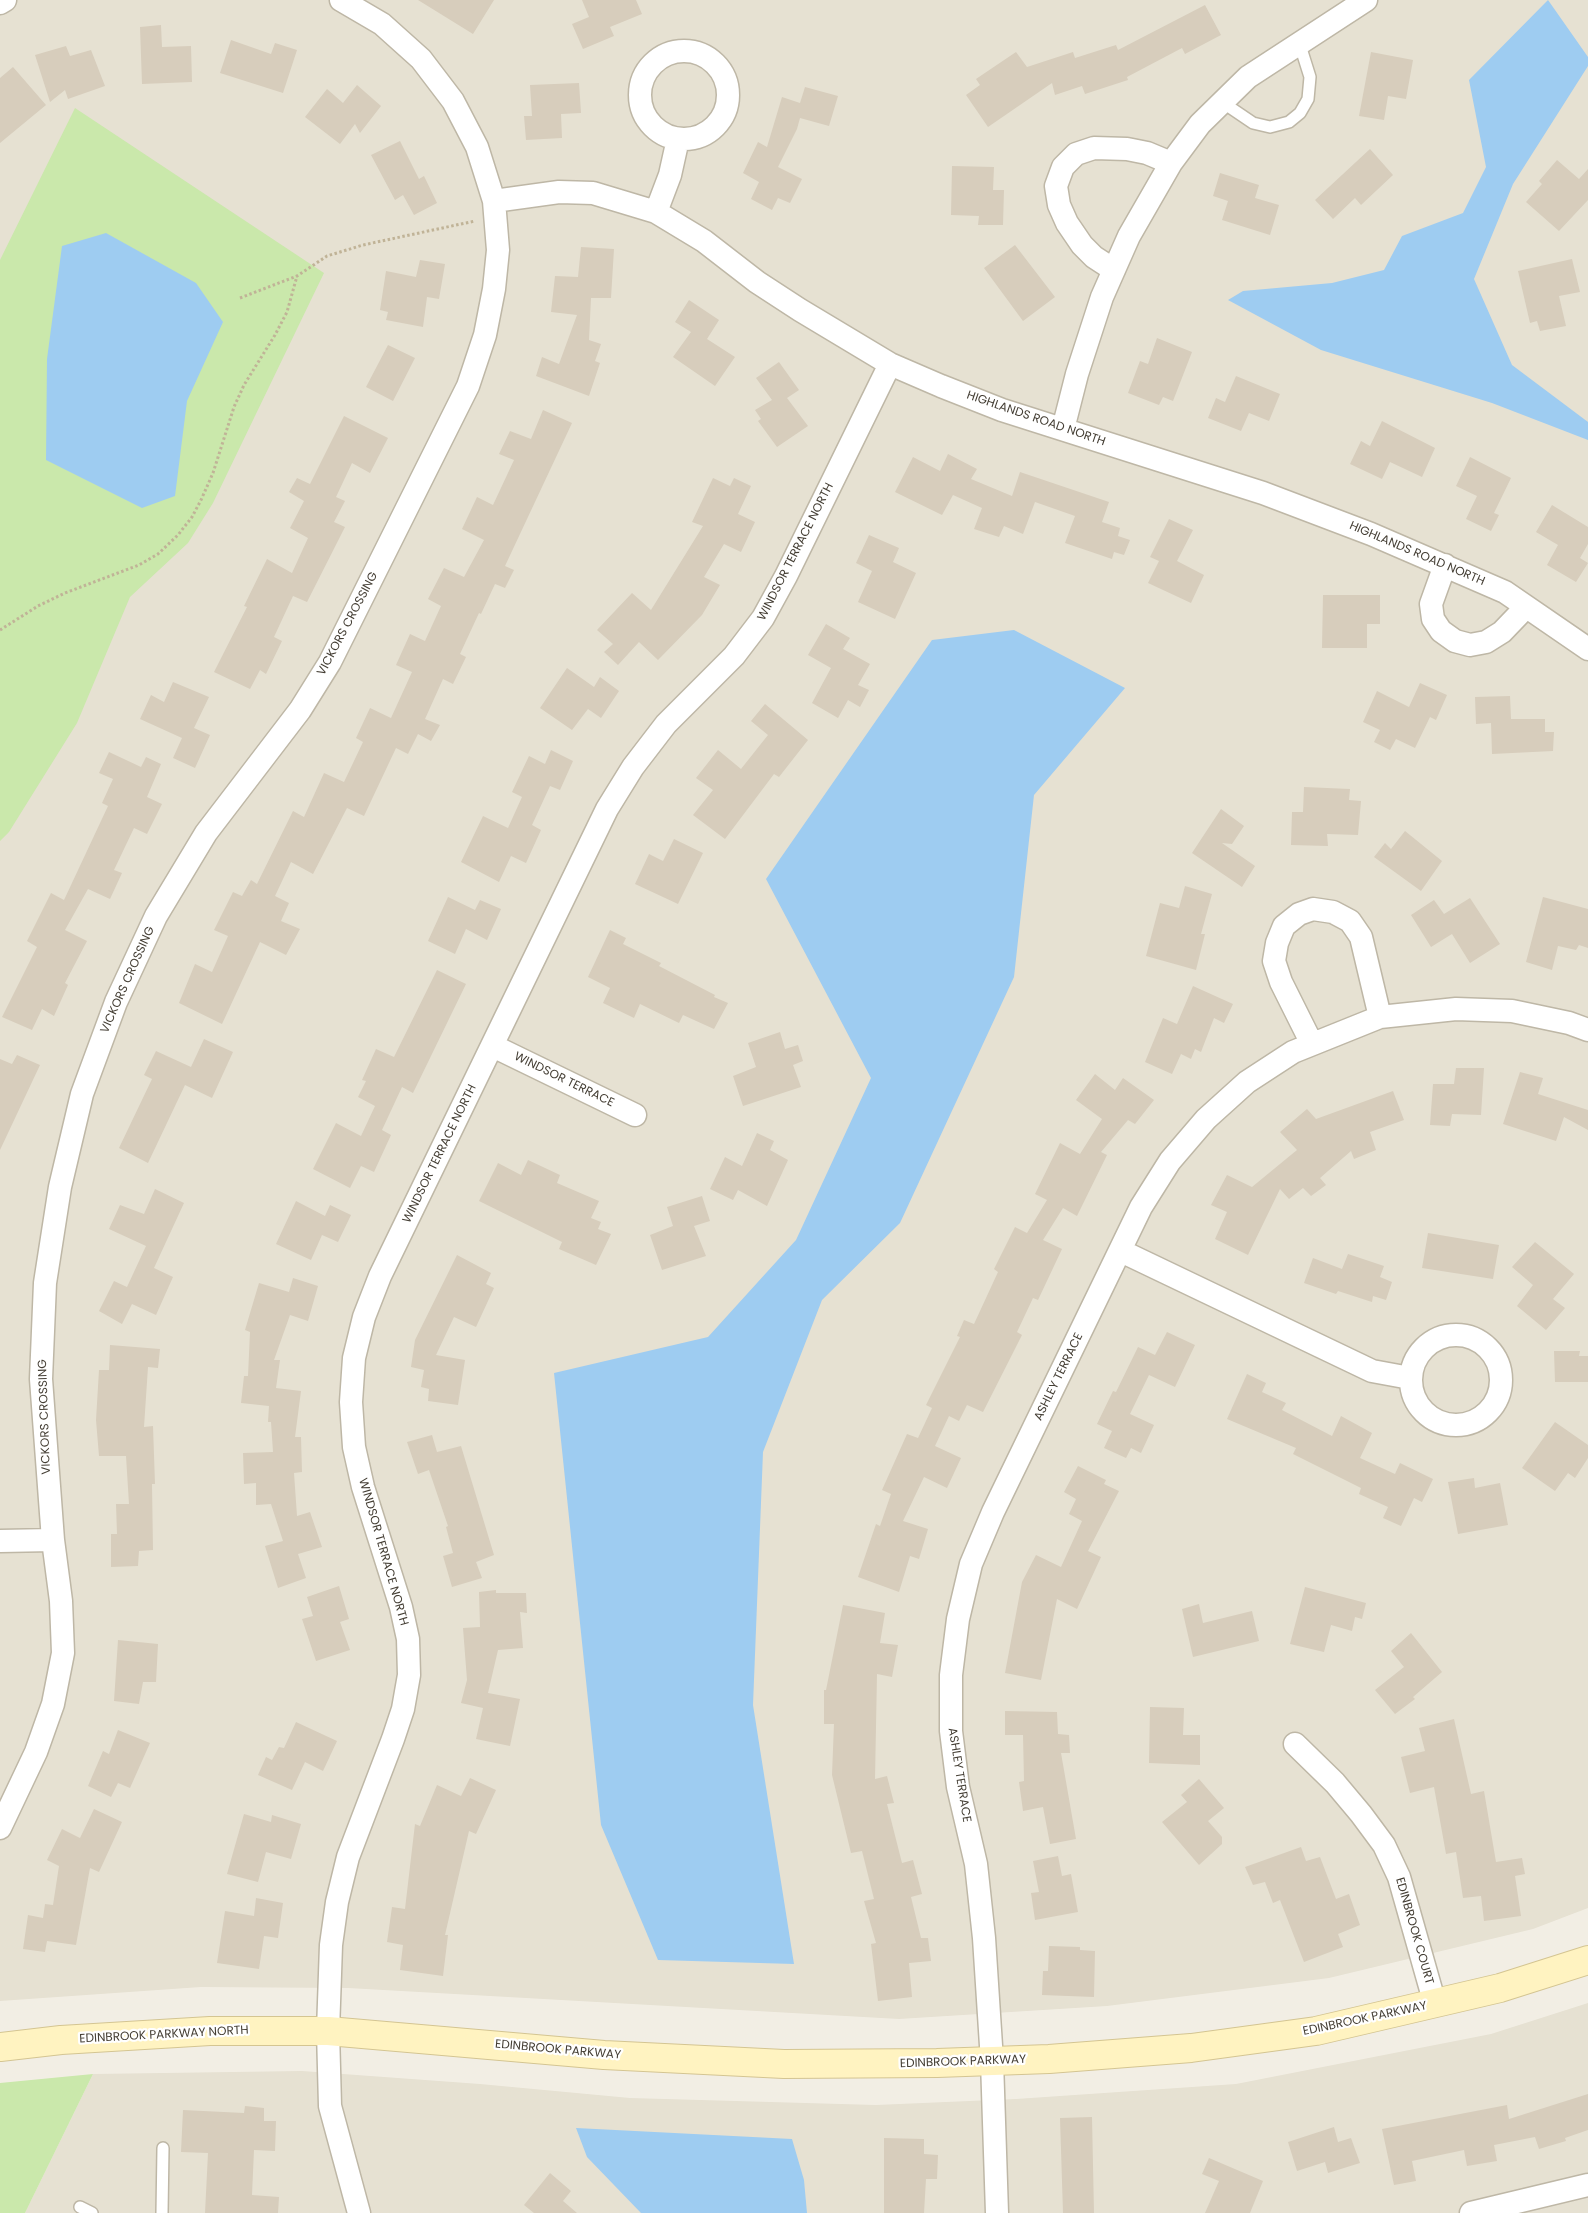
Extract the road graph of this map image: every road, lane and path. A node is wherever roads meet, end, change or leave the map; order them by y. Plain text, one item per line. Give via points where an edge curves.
1 (341, 0) edge
2 (1366, 0) edge
3 (1299, 42) junction
4 (1222, 102) junction
5 (678, 139) dead end
6 (1171, 163) junction
7 (495, 210) junction
8 (656, 212) junction
9 (1114, 270) junction
10 (297, 276) junction
11 (240, 298) dead end
12 (890, 364) junction
13 (1063, 429) junction
14 (1445, 565) junction
15 (1526, 607) junction
16 (0, 630) edge
17 (1588, 649) edge
18 (1380, 1017) junction
19 (1588, 1030) edge
20 (1312, 1044) junction
21 (494, 1046) junction
22 (635, 1115) dead end
23 (1121, 1251) junction
24 (1410, 1378) junction
25 (53, 1540) junction
26 (0, 1541) edge
27 (1295, 1744) dead end
28 (0, 1828) edge
29 (1588, 1960) edge
30 (1435, 2004) junction
31 (328, 2031) junction
32 (0, 2047) edge
33 (992, 2061) junction
34 (163, 2148) dead end
35 (1588, 2185) edge
36 (80, 2207) dead end
37 (92, 2213) edge
38 (162, 2213) edge
39 (359, 2213) edge
40 (997, 2213) edge
41 (1471, 2213) edge

1 - 7 street, VICKORS CROSSING via 382,24 422,59 453,101 476,147
2 - 3 street
3 - 4 street via 1248,77
3 - 4 lane via 1310,77 1308,99 1300,113 1289,122 1270,127 1253,123
4 - 6 street via 1200,124
5 - 8 street via 670,176
6 - 9 street via 1144,206
6 - 9 street via 1127,149 1094,148 1076,154 1063,167 1056,186 1059,205 1067,223 1082,245
7 - 8 street, HIGHLANDS ROAD NORTH via 559,192 593,193
7 - 10 path via 461,223 327,256
7 - 25 street, VICKORS CROSSING via 498,250 494,289 485,335 468,386 330,662 300,710 206,833 156,916 116,1002 82,1094 60,1187 45,1283 41,1379
8 - 12 street, HIGHLANDS ROAD NORTH via 704,241 800,310
9 - 13 street via 1077,374
10 - 11 path
10 - 16 path via 287,312 234,407 201,500 178,535 158,554 139,565 65,593
12 - 13 street, HIGHLANDS ROAD NORTH via 1002,410
12 - 21 street, WINDSOR TERRACE NORTH via 786,576 759,624 734,656 666,724 633,767 607,809
13 - 14 street, HIGHLANDS ROAD NORTH via 1314,511
14 - 15 street, HIGHLANDS ROAD NORTH via 1505,592
14 - 15 street via 1432,604 1440,631 1455,641 1470,644 1486,642 1502,632
15 - 17 street, HIGHLANDS ROAD NORTH
18 - 19 street, ASHLEY TERRACE via 1456,1009 1512,1011
18 - 20 street, ASHLEY TERRACE
18 - 20 street via 1361,936 1350,921 1333,912 1313,909 1299,914 1284,926 1274,961
20 - 23 street, ASHLEY TERRACE via 1293,1052 1247,1082 1206,1119 1170,1161 1141,1208
21 - 22 street, WINDSOR TERRACE
21 - 31 street, WINDSOR TERRACE NORTH via 380,1276 364,1317 354,1358 351,1402 354,1447 363,1487 401,1607 408,1638 409,1675 403,1709 348,1856 336,1902 328,1983
23 - 24 street via 1372,1371
23 - 33 street, ASHLEY TERRACE via 993,1512 971,1564 958,1619 951,1675 951,1731 958,1787 976,1864
24 - 24 street via 1422,1350 1433,1341 1462,1335 1489,1349 1498,1361 1501,1376 1495,1405 1485,1416 1457,1426 1442,1424 1418,1406
25 - 26 street
25 - 28 street, VICKORS CROSSING via 61,1601 63,1653 55,1696 36,1752
27 - 30 street, EDINBROOK COURT via 1361,1814 1384,1845 1399,1877
29 - 30 street, EDINBROOK PARKWAY via 1500,1988
30 - 33 street, EDINBROOK PARKWAY via 1316,2031 1191,2048
31 - 32 street, EDINBROOK PARKWAY NORTH via 180,2033
31 - 33 street, EDINBROOK PARKWAY via 716,2062
31 - 39 street via 330,2106
33 - 40 street, ASHLEY TERRACE
34 - 38 lane
35 - 41 street
36 - 37 lane

